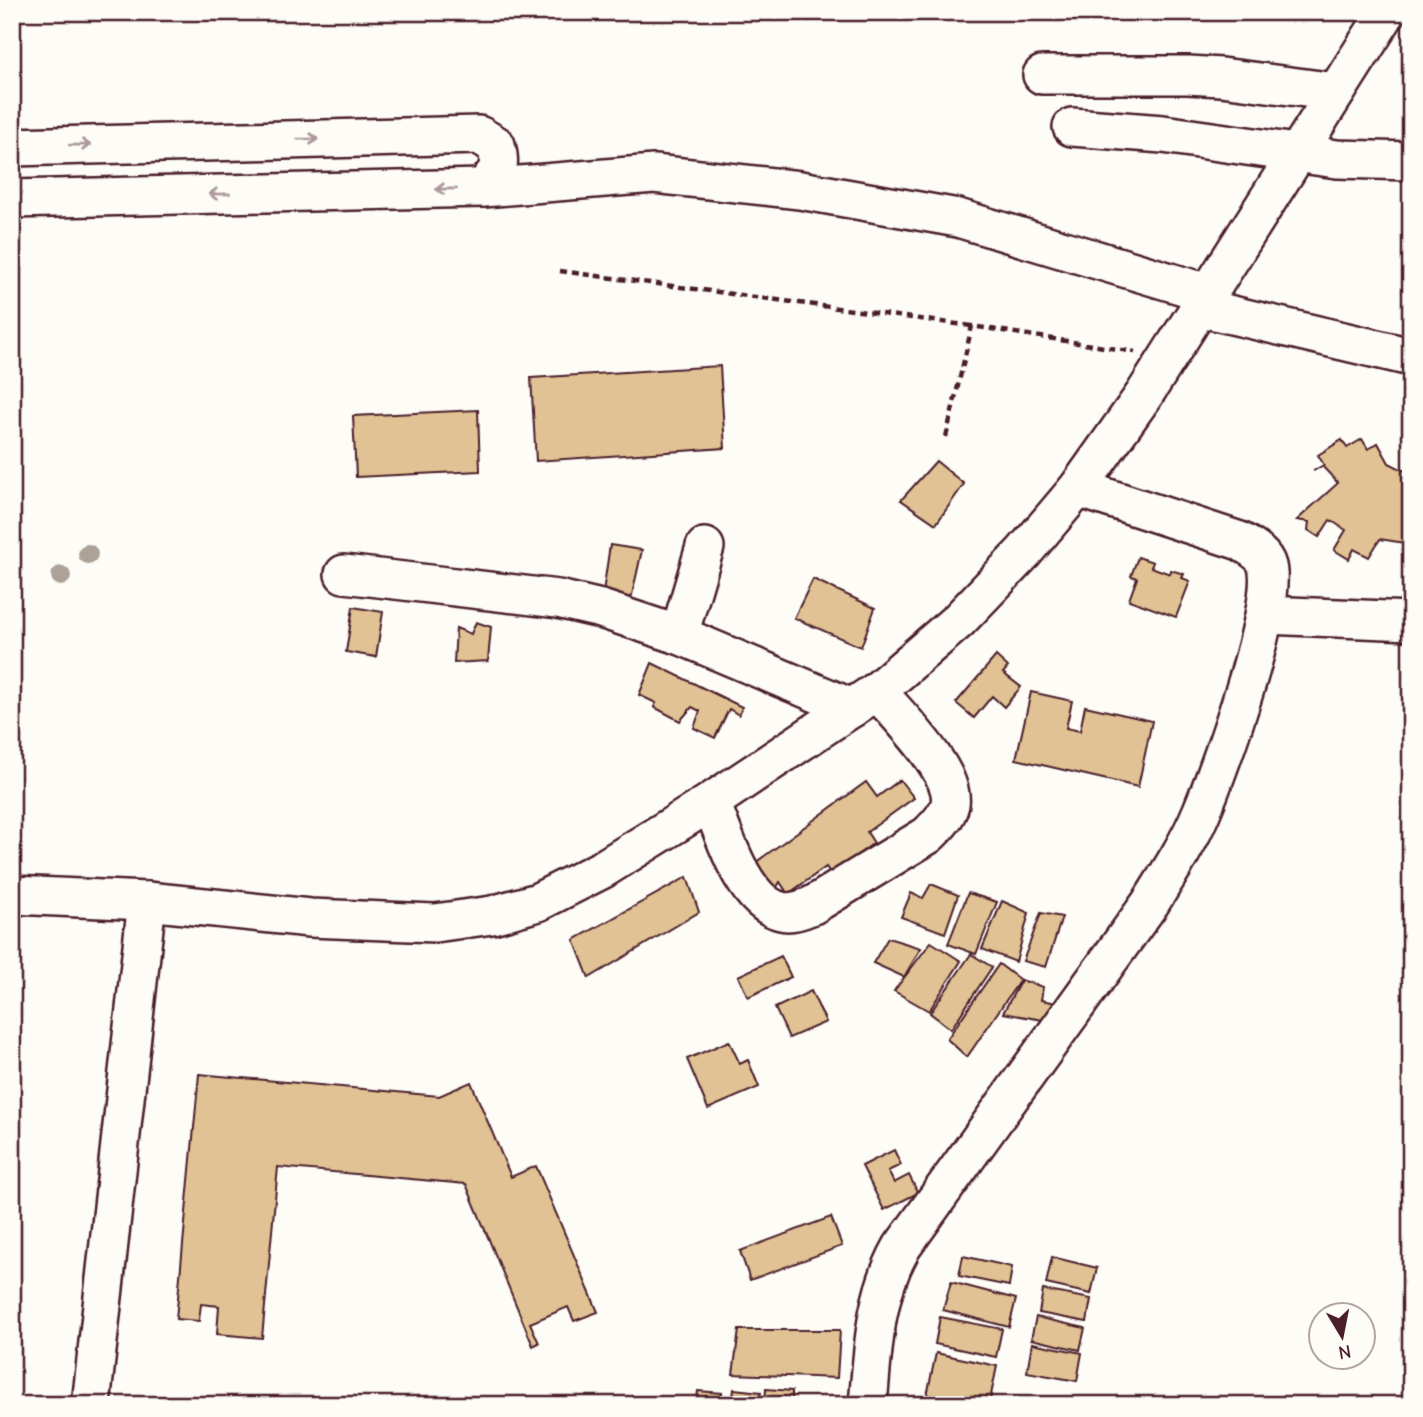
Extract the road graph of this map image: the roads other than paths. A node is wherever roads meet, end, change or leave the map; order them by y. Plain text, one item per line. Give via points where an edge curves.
1 (1395, 14) edge
2 (1042, 75) dead end
3 (1336, 92) junction
4 (1072, 127) dead end
5 (12, 147) edge
6 (1296, 153) junction
7 (1411, 161) edge
8 (483, 188) junction
9 (12, 199) edge
10 (1203, 300) junction
11 (1411, 357) edge
12 (1078, 488) junction
13 (705, 547) dead end
14 (344, 574) dead end
15 (1265, 615) junction
16 (1411, 621) edge
17 (679, 635) junction
18 (864, 699) junction
19 (711, 802) junction
20 (12, 895) edge
21 (148, 901) junction
22 (90, 1405) edge
23 (868, 1405) edge

1 - 3 street
2 - 3 street via 1210,76
3 - 6 street
4 - 6 street via 1163,134
5 -> 8 street via 479,135 496,145 500,162
6 - 7 street
6 - 10 street
8 -> 9 street
8 - 10 street via 654,174 800,190 958,218
10 - 11 street
10 - 12 street via 1144,396
12 - 15 street via 1249,546 1266,563
12 - 18 street via 960,620
13 - 17 street
14 - 17 street via 558,599
15 - 16 street
15 - 23 street via 1228,740 1201,813 1178,856 1151,902 890,1267 875,1332
17 - 18 street
18 - 19 street
18 - 19 street via 942,769 950,786 950,805 943,821 928,835 813,905 781,911 763,902 748,885
19 - 21 street via 538,902 492,915 435,923 310,918
20 - 21 street
21 - 22 street

